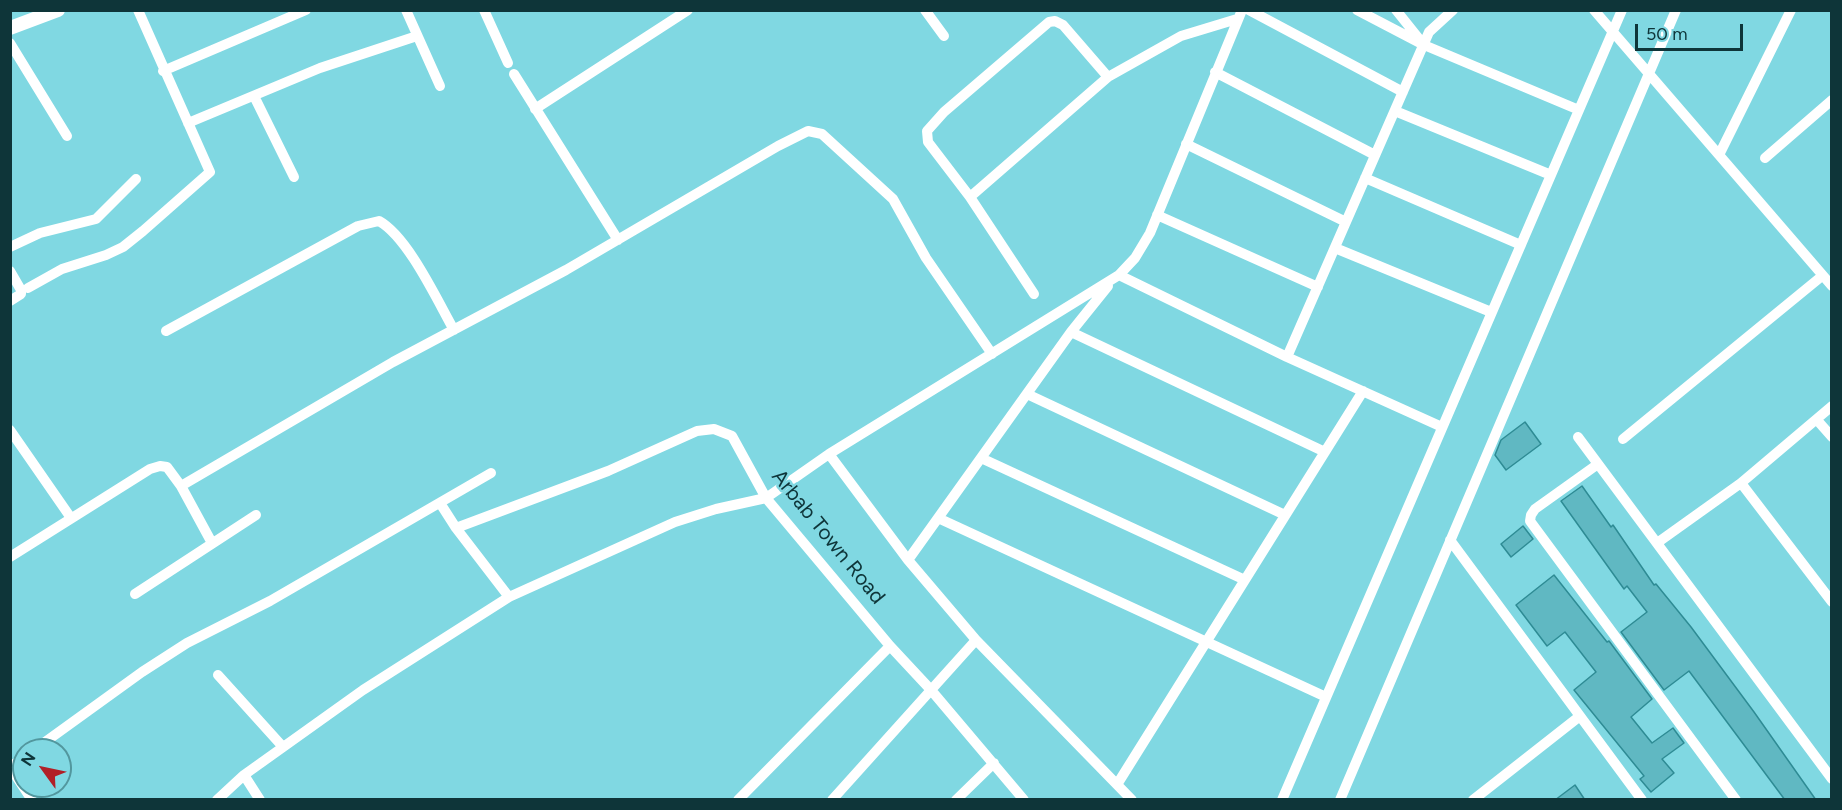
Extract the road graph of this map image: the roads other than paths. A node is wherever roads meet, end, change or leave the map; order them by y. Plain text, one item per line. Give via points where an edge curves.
1 (58, 10) edge
2 (138, 10) edge
3 (306, 10) edge
4 (406, 10) edge
5 (688, 10) edge
6 (925, 10) edge
7 (1249, 10) edge
8 (1357, 10) edge
9 (1396, 10) edge
10 (1453, 10) edge
11 (1594, 10) edge
12 (1622, 10) edge
13 (1676, 10) edge
14 (1791, 10) edge
15 (486, 11) edge
16 (1239, 15) edge
17 (10, 28) edge
18 (1613, 31) junction
19 (417, 36) junction
20 (944, 36) dead end
21 (10, 44) edge
22 (1424, 45) junction
23 (508, 63) dead end
24 (164, 71) junction
25 (1215, 72) junction
26 (514, 74) dead end
27 (1649, 74) junction
28 (1107, 76) junction
29 (440, 86) dead end
30 (1403, 92) junction
31 (254, 96) junction
32 (1832, 100) edge
33 (535, 109) junction
34 (1395, 111) junction
35 (1579, 111) junction
36 (188, 123) junction
37 (67, 136) dead end
38 (1186, 144) junction
39 (1375, 155) junction
40 (1719, 155) junction
41 (1765, 158) dead end
42 (1551, 175) junction
43 (294, 177) dead end
44 (1365, 178) junction
45 (136, 179) dead end
46 (970, 197) junction
47 (1157, 215) junction
48 (1346, 222) junction
49 (618, 240) junction
50 (1521, 245) junction
51 (10, 247) edge
52 (1335, 248) junction
53 (10, 271) edge
54 (1822, 276) junction
55 (1116, 277) junction
56 (1832, 286) edge
57 (1317, 287) junction
58 (28, 288) dead end
59 (1034, 294) dead end
60 (10, 301) edge
61 (1491, 312) junction
62 (454, 330) junction
63 (166, 332) dead end
64 (1071, 332) junction
65 (992, 354) junction
66 (1287, 357) junction
67 (1363, 391) junction
68 (1027, 393) junction
69 (1832, 406) edge
70 (1817, 420) junction
71 (1442, 427) junction
72 (10, 430) edge
73 (1578, 437) dead end
74 (1832, 437) edge
75 (1623, 439) dead end
76 (1324, 452) junction
77 (829, 454) junction
78 (981, 458) junction
79 (1598, 464) junction
80 (491, 473) dead end
81 (1742, 483) junction
82 (181, 486) junction
83 (766, 498) junction
84 (440, 503) junction
85 (256, 514) dead end
86 (1285, 515) junction
87 (71, 518) junction
88 (938, 518) junction
89 (456, 528) junction
90 (1450, 540) junction
91 (212, 543) junction
92 (1657, 543) junction
93 (10, 557) edge
94 (908, 560) junction
95 (1245, 580) junction
96 (135, 594) dead end
97 (509, 597) junction
98 (1832, 602) edge
99 (976, 640) junction
100 (1207, 641) junction
101 (890, 646) junction
102 (218, 675) dead end
103 (931, 690) junction
104 (1326, 697) junction
105 (1580, 716) junction
106 (51, 738) edge
107 (283, 747) junction
108 (994, 764) junction
109 (10, 767) edge
110 (244, 775) junction
111 (1832, 779) edge
112 (1118, 783) junction
113 (1637, 798) edge
114 (32, 800) edge
115 (217, 800) edge
116 (260, 800) edge
117 (738, 800) edge
118 (832, 800) edge
119 (956, 800) edge
120 (1024, 800) edge
121 (1132, 800) edge
122 (1282, 800) edge
123 (1340, 800) edge
124 (1473, 800) edge
125 (1736, 800) edge

1 - 17 street
2 - 24 street
3 - 24 street
4 - 19 street
5 - 33 street
6 - 20 street
7 - 30 street
8 - 22 street
9 - 22 street
10 - 22 street via 1429,32
11 - 18 street
12 - 18 street
13 - 27 street
14 - 40 street
15 - 23 street
16 - 25 street
16 - 28 street via 1181,36
18 - 27 street
18 - 35 street
19 - 29 street
19 - 31 street via 320,68
21 - 37 street
22 - 30 street
22 - 35 street
24 - 36 street
25 - 38 street
25 - 39 street
26 - 33 street
27 - 40 street
27 - 90 street
28 - 46 street
28 - 46 street via 1064,25 1049,22 944,112 927,131 928,142
30 - 34 street
31 - 36 street
31 - 43 street
32 - 41 street
33 - 49 street
34 - 39 street
34 - 42 street
35 - 42 street
36 - 58 street via 208,175 123,247 62,269
38 - 47 street
38 - 48 street
39 - 44 street
40 - 54 street
42 - 50 street
44 - 48 street
44 - 50 street
45 - 51 street via 96,219 40,233
46 - 59 street
47 - 55 street via 1135,258
47 - 57 street
48 - 52 street
49 - 62 street
49 - 65 street via 778,146 808,131 822,134 893,199 926,258
50 - 61 street
52 - 57 street
52 - 61 street
53 - 60 street via 21,294
54 - 56 street
54 - 75 street
55 - 64 street
55 - 65 street
55 - 66 street
57 - 66 street
61 - 71 street
62 - 63 street via 406,247 379,221 358,226
62 - 82 street
64 - 68 street
64 - 76 street
65 - 77 street
66 - 67 street
67 - 71 street
67 - 76 street
68 - 78 street
68 - 86 street
69 - 70 street
70 - 74 street
70 - 81 street
71 - 104 street
72 - 87 street
73 - 79 street
76 - 86 street
77 - 83 street
77 - 94 street
78 - 88 street
78 - 95 street
79 - 92 street
79 - 125 street via 1535,509 1530,521
80 - 84 street
81 - 92 street
81 - 98 street
82 - 87 street via 167,467 150,469
82 - 91 street
83 - 89 street, Arbab Town Road via 732,436 714,429 697,431 608,471
83 - 97 street via 675,522
83 - 101 street, Arbab Town Road
84 - 89 street
84 - 106 street via 270,601 187,643
85 - 91 street
86 - 95 street
87 - 93 street
88 - 94 street
88 - 100 street
89 - 97 street
90 - 105 street
90 - 123 street
91 - 96 street
92 - 111 street
94 - 99 street
95 - 100 street
97 - 107 street via 363,690
99 - 103 street
99 - 112 street
100 - 104 street
100 - 112 street
101 - 103 street, Arbab Town Road
101 - 117 street
102 - 107 street
103 - 108 street, Arbab Town Road
103 - 118 street
104 - 122 street
105 - 113 street
105 - 124 street
107 - 110 street
108 - 119 street
108 - 120 street, Arbab Town Road
109 - 114 street
110 - 115 street
110 - 116 street
112 - 121 street

